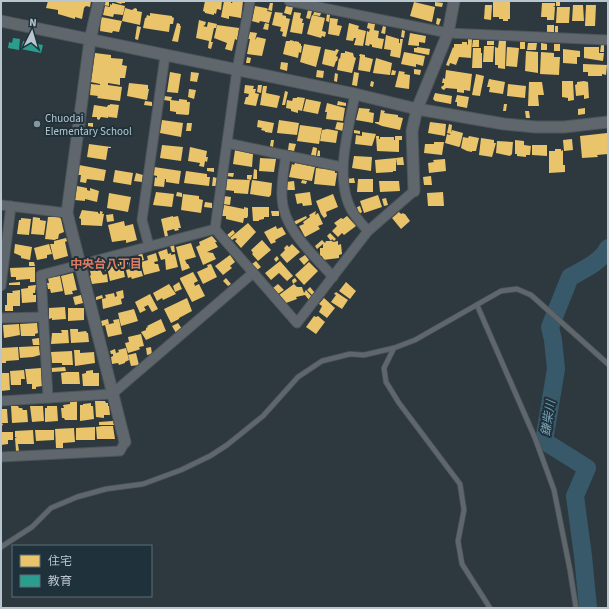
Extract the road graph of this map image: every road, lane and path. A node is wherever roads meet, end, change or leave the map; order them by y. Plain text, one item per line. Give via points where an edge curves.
1 (98, 1) edge
2 (250, 1) edge
3 (288, 1) edge
4 (454, 1) edge
5 (1, 21) edge
6 (448, 33) junction
7 (90, 40) junction
8 (608, 40) edge
9 (165, 56) junction
10 (237, 70) junction
11 (355, 94) junction
12 (417, 109) junction
13 (608, 122) edge
14 (227, 144) junction
15 (286, 155) junction
16 (342, 167) junction
17 (414, 191) joint
18 (1, 205) edge
19 (11, 206) junction
20 (67, 213) junction
21 (215, 229) junction
22 (368, 231) junction
23 (149, 246) junction
24 (80, 264) junction
25 (253, 273) junction
26 (333, 277) junction
27 (1, 286) edge
28 (477, 305) junction
29 (43, 317) junction
30 (1, 318) edge
31 (394, 348) junction
32 (608, 364) edge
33 (112, 394) junction
34 (48, 398) junction
35 (1, 401) edge
36 (125, 442) joint
37 (1, 457) edge
38 (1, 546) edge
39 (490, 608) edge
40 (576, 608) edge

1 - 7 street
2 - 10 street
3 - 6 street
4 - 6 street
5 - 7 street
6 - 8 street
6 - 12 street
7 - 9 street
7 - 20 street
9 - 10 street
9 - 23 street via 142,220
10 - 11 street
10 - 14 street
11 - 12 street
11 - 16 street
12 - 13 street via 536,128
12 - 17 street via 412,131
14 - 15 street
14 - 21 street
15 - 16 street
15 - 26 street via 282,198 286,217 293,231
16 - 22 street via 344,190 351,209
17 - 22 street
18 - 19 street
19 - 20 street
19 - 27 street
20 - 24 street
21 - 23 street
21 - 25 street
22 - 26 street
23 - 24 street
24 - 29 street via 41,275
24 - 33 street
25 - 26 street via 297,323
25 - 33 street
28 - 31 lane via 415,340
28 - 32 lane via 501,291 517,289 531,295
28 - 40 lane via 535,438 554,490
29 - 30 street
29 - 34 street
31 - 38 lane via 322,361 298,377 263,416 210,456 143,484 106,489 51,508 32,527
31 - 39 lane via 384,368 386,382 460,484 464,510 458,541 462,564
33 - 34 street
33 - 36 street
34 - 35 street
36 - 37 street via 120,451

